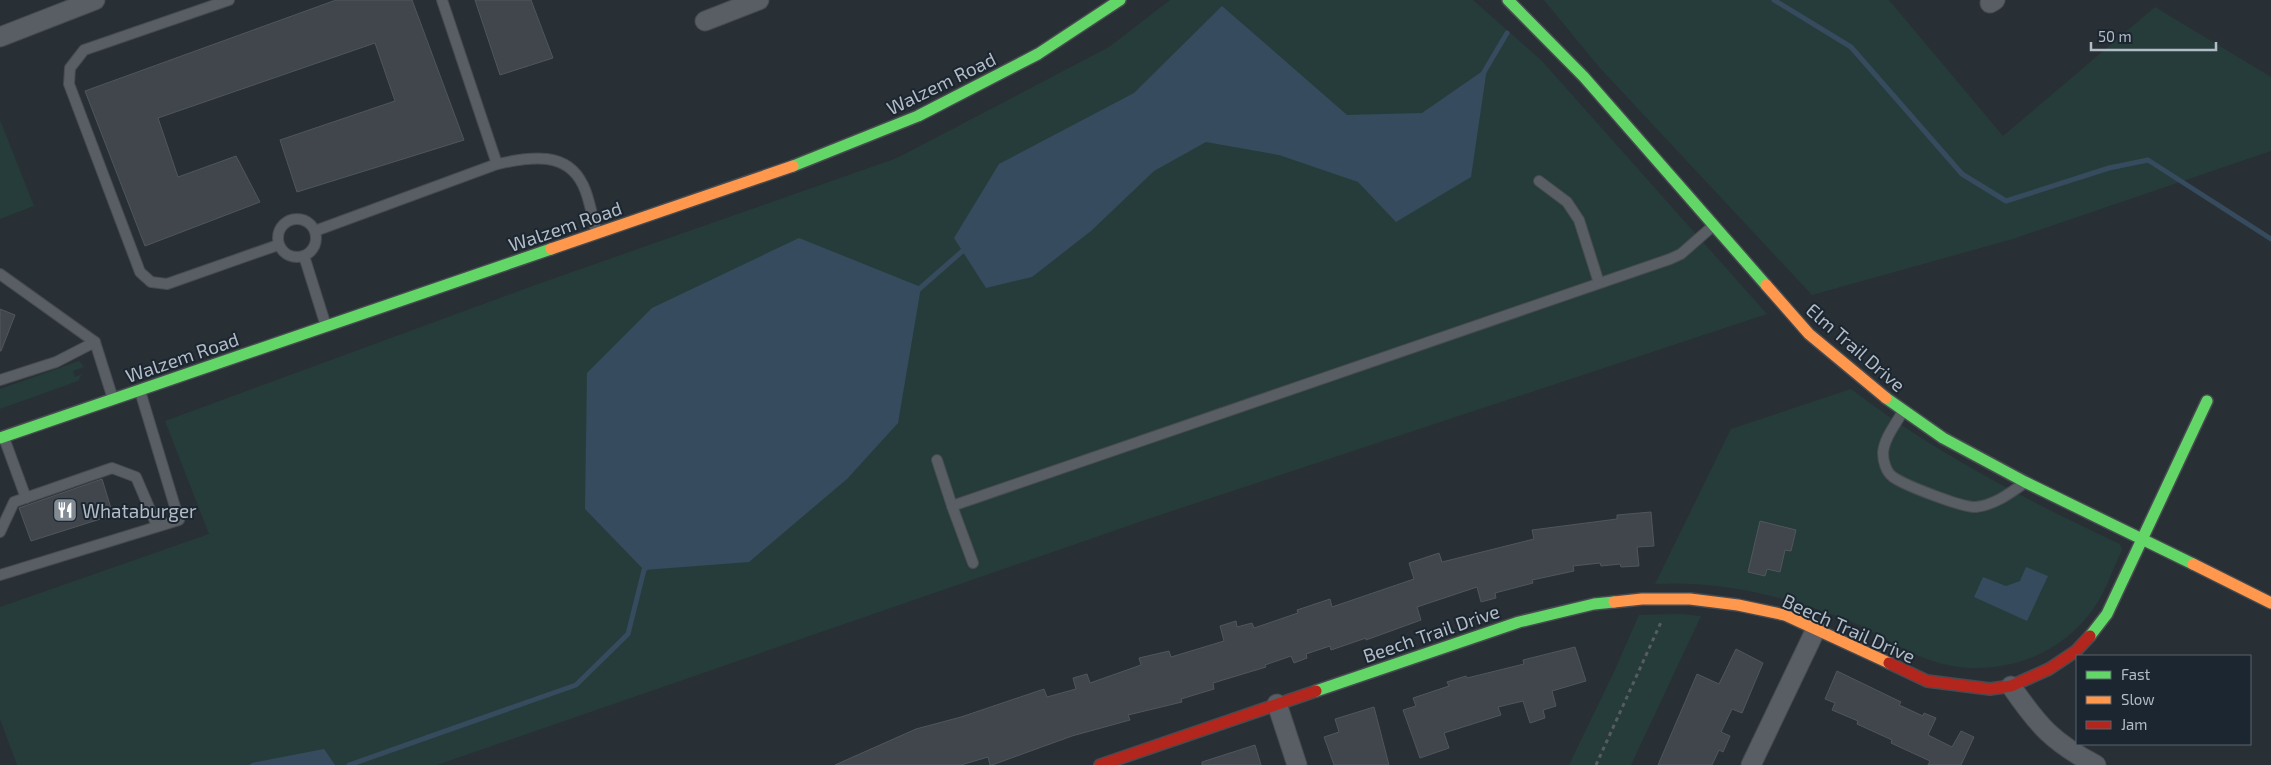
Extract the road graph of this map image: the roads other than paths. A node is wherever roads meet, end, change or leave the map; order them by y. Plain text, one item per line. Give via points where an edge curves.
1 (95, 0) edge
2 (229, 0) edge
3 (442, 0) edge
4 (759, 0) edge
5 (1120, 0) edge
6 (1508, 0) edge
7 (705, 21) dead end
8 (0, 37) edge
9 (497, 164) junction
10 (1539, 181) dead end
11 (1714, 225) junction
12 (315, 231) junction
13 (597, 233) junction
14 (278, 244) junction
15 (304, 256) junction
16 (0, 274) edge
17 (1599, 283) junction
18 (326, 326) junction
19 (95, 342) junction
20 (0, 380) edge
21 (140, 390) junction
22 (113, 400) junction
23 (2207, 401) dead end
24 (1904, 410) junction
25 (2, 438) edge
26 (937, 460) dead end
27 (2025, 482) junction
28 (26, 498) junction
29 (952, 506) junction
30 (157, 526) junction
31 (0, 532) edge
32 (2143, 539) junction
33 (972, 563) dead end
34 (0, 575) edge
35 (2271, 603) edge
36 (1816, 629) junction
37 (2011, 686) junction
38 (1277, 704) junction
39 (1100, 765) edge
40 (1297, 765) edge
41 (1751, 765) edge
42 (2096, 765) edge

1 - 8 street
2 - 14 lane via 84,50 70,68 69,84 140,272 151,282 167,284
3 - 9 lane
4 - 7 street
5 - 13 street, Walzem Road via 1038,54 918,116 782,170
6 - 11 street, Elm Trail Drive via 1584,77
9 - 12 lane
9 - 13 lane via 523,159 550,159 570,166 583,185
10 - 17 lane via 1566,202 1579,220
11 - 17 lane via 1681,254
11 - 24 street, Elm Trail Drive via 1809,334 1881,395
12 - 14 lane via 307,222 288,221 279,231
12 - 15 lane via 316,243
13 - 18 street, Walzem Road
14 - 15 lane via 286,255
15 - 18 lane
16 - 19 lane
17 - 29 lane
18 - 21 street, Walzem Road
19 - 20 lane via 56,362
19 - 22 lane
21 - 22 street, Walzem Road
21 - 30 lane via 179,520
22 - 25 street, Walzem Road
23 - 32 street, Beech Trail Drive
24 - 27 street, Elm Trail Drive via 1943,438
24 - 27 lane via 1883,452 1885,466 1893,477 1945,500 1974,507 2006,497
25 - 28 lane
26 - 29 lane
27 - 32 street, Elm Trail Drive
28 - 30 lane via 112,468 136,476
28 - 31 lane via 14,502
29 - 33 lane
30 - 34 lane
32 - 35 street, Elm Trail Drive
32 - 37 street, Beech Trail Drive via 2098,628 2076,651 2050,669
36 - 37 street, Beech Trail Drive via 1927,681 1990,689
36 - 38 street, Beech Trail Drive via 1784,615 1738,604 1671,599 1594,604 1547,614
36 - 41 street
37 - 42 street via 2036,722 2054,738
38 - 39 street, Beech Trail Drive
38 - 40 street

